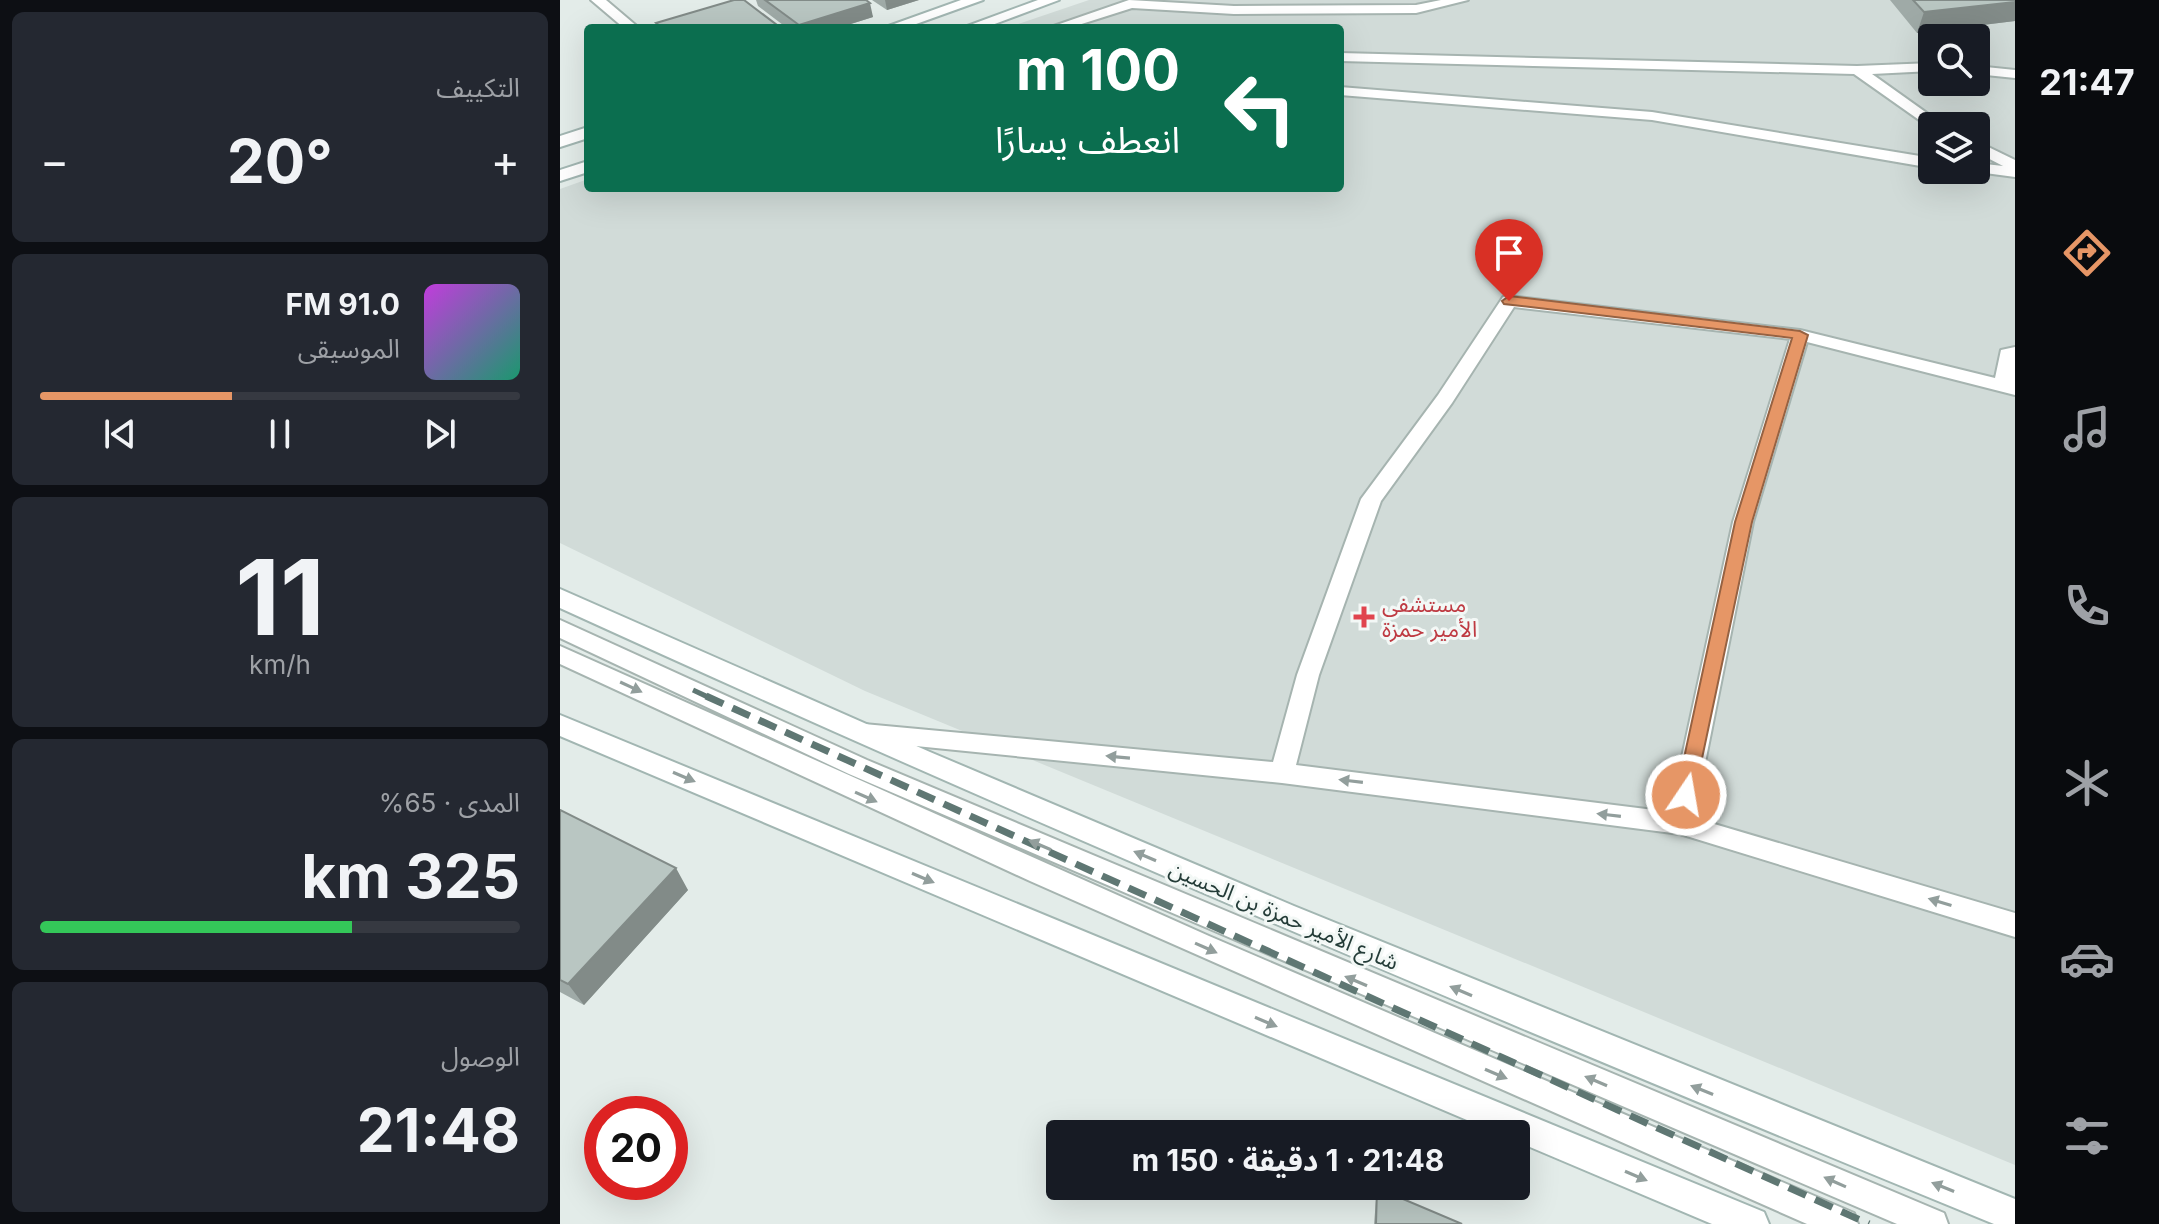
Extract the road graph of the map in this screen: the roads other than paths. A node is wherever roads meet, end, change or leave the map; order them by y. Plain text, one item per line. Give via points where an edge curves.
1 (598, 0) edge
2 (976, 0) edge
3 (1052, 0) edge
4 (1461, 0) edge
5 (1138, 2) edge
6 (1236, 5) edge
7 (627, 24) edge
8 (902, 24) edge
9 (981, 24) edge
10 (1068, 24) edge
11 (1344, 57) edge
12 (2015, 63) edge
13 (1990, 66) edge
14 (1918, 68) edge
15 (1857, 70) junction
16 (1990, 70) edge
17 (2015, 74) edge
18 (1344, 91) edge
19 (1918, 113) edge
20 (584, 133) edge
21 (560, 142) edge
22 (1990, 153) edge
23 (1918, 161) edge
24 (2015, 166) edge
25 (584, 167) edge
26 (1990, 169) edge
27 (2015, 172) edge
28 (560, 176) edge
29 (1800, 335) junction
30 (2015, 353) edge
31 (2009, 387) edge
32 (560, 598) edge
33 (560, 628) edge
34 (560, 654) edge
35 (560, 725) edge
36 (852, 731) junction
37 (1282, 773) junction
38 (1680, 824) junction
39 (2015, 925) edge
40 (2015, 1216) edge
41 (1752, 1224) edge
42 (1843, 1224) edge
43 (1933, 1224) edge

1 - 7 lane
2 - 8 main road
3 - 9 main road
4 - 6 lane via 1416,9
5 - 6 lane
5 - 10 lane
11 - 15 lane
12 - 13 lane
14 - 15 lane
15 - 19 lane
16 - 17 lane
18 - 23 lane via 1652,116
20 - 21 main road
22 - 24 lane
25 - 28 main road
26 - 27 lane
29 - 31 lane
29 - 37 lane via 1509,301 1371,499 1308,675
29 - 38 lane via 1743,522
30 - 31 lane via 2007,354 2005,361
32 - 36 main road, شارع الأمير حمزة بن الحسين
43 -> 33 lane via 858,767
34 -> 42 lane via 1233,961
35 -> 41 main road
37 -> 36 lane
40 -> 36 main road, شارع الأمير حمزة بن الحسين via 1517,1015
38 -> 37 lane
39 -> 38 lane

